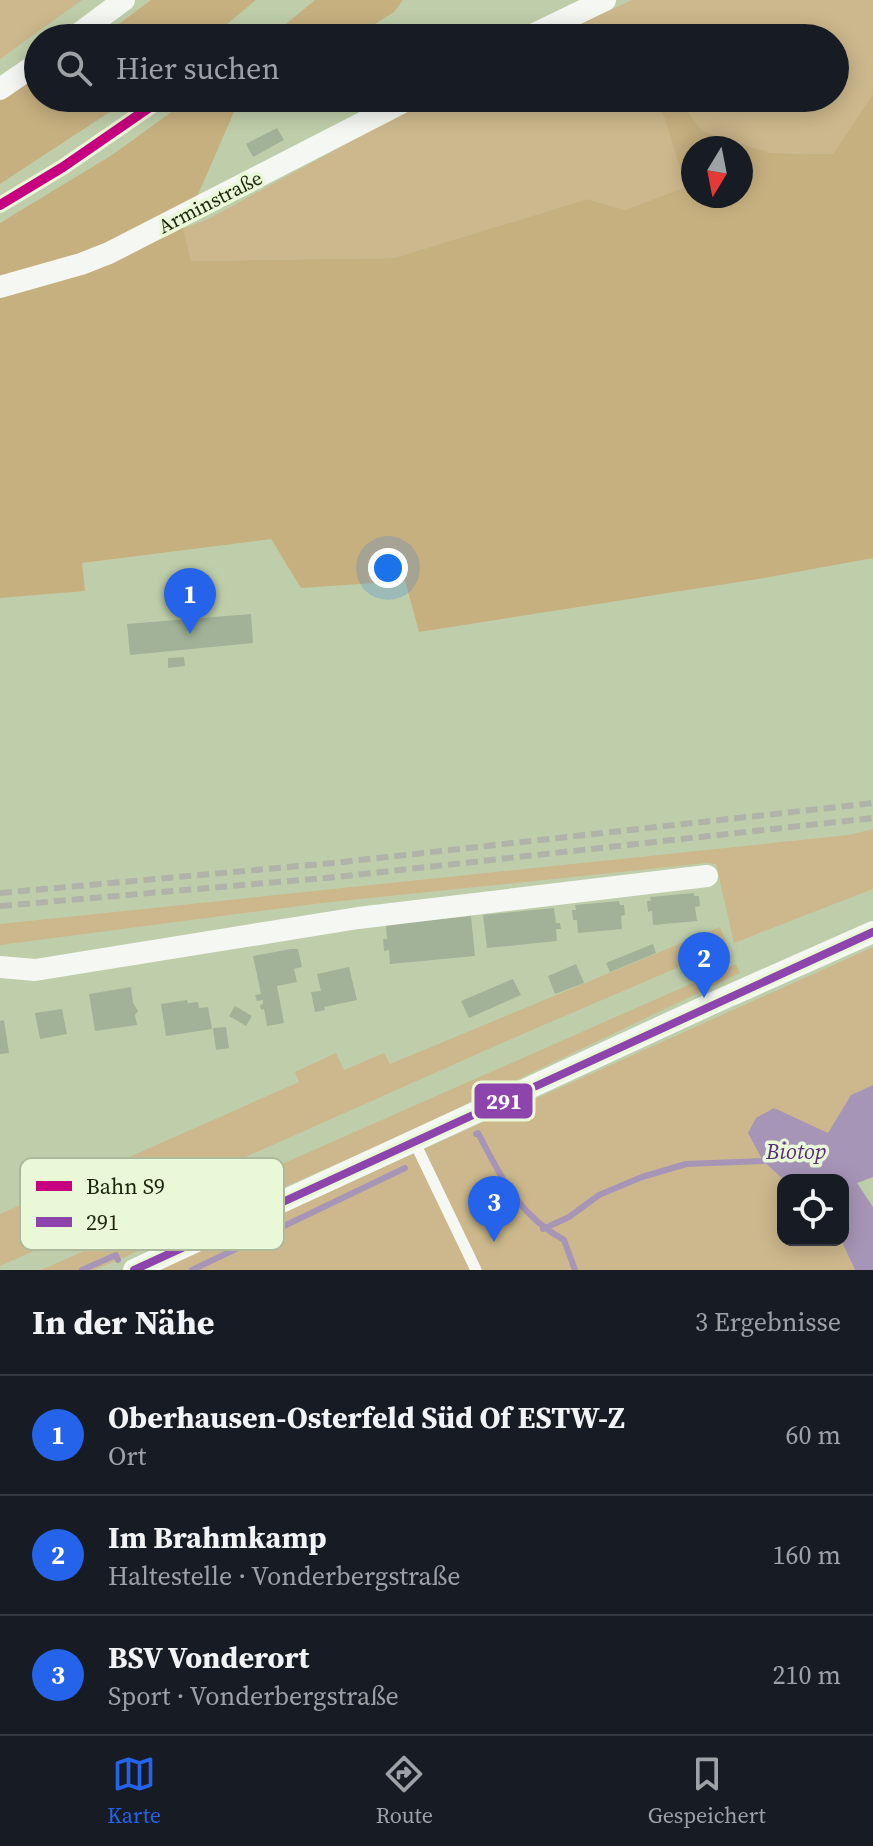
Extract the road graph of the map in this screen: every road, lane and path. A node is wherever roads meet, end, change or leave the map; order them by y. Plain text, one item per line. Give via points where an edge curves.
1 (124, 0) edge
2 (605, 0) edge
3 (92, 24) edge
4 (555, 24) edge
5 (24, 73) edge
6 (0, 89) edge
7 (384, 112) edge
8 (0, 287) edge
9 (707, 876) dead end
10 (873, 932) edge
11 (0, 967) edge
12 (414, 1141) junction
13 (284, 1201) edge
14 (177, 1250) edge
15 (134, 1270) edge
16 (476, 1270) edge

1 - 3 street
2 - 4 street
5 - 6 street
7 - 8 street, Arminstraße via 109,253
9 - 11 street via 358,918 35,970
10 - 12 street
12 - 13 street
12 - 16 lane
14 - 15 street

